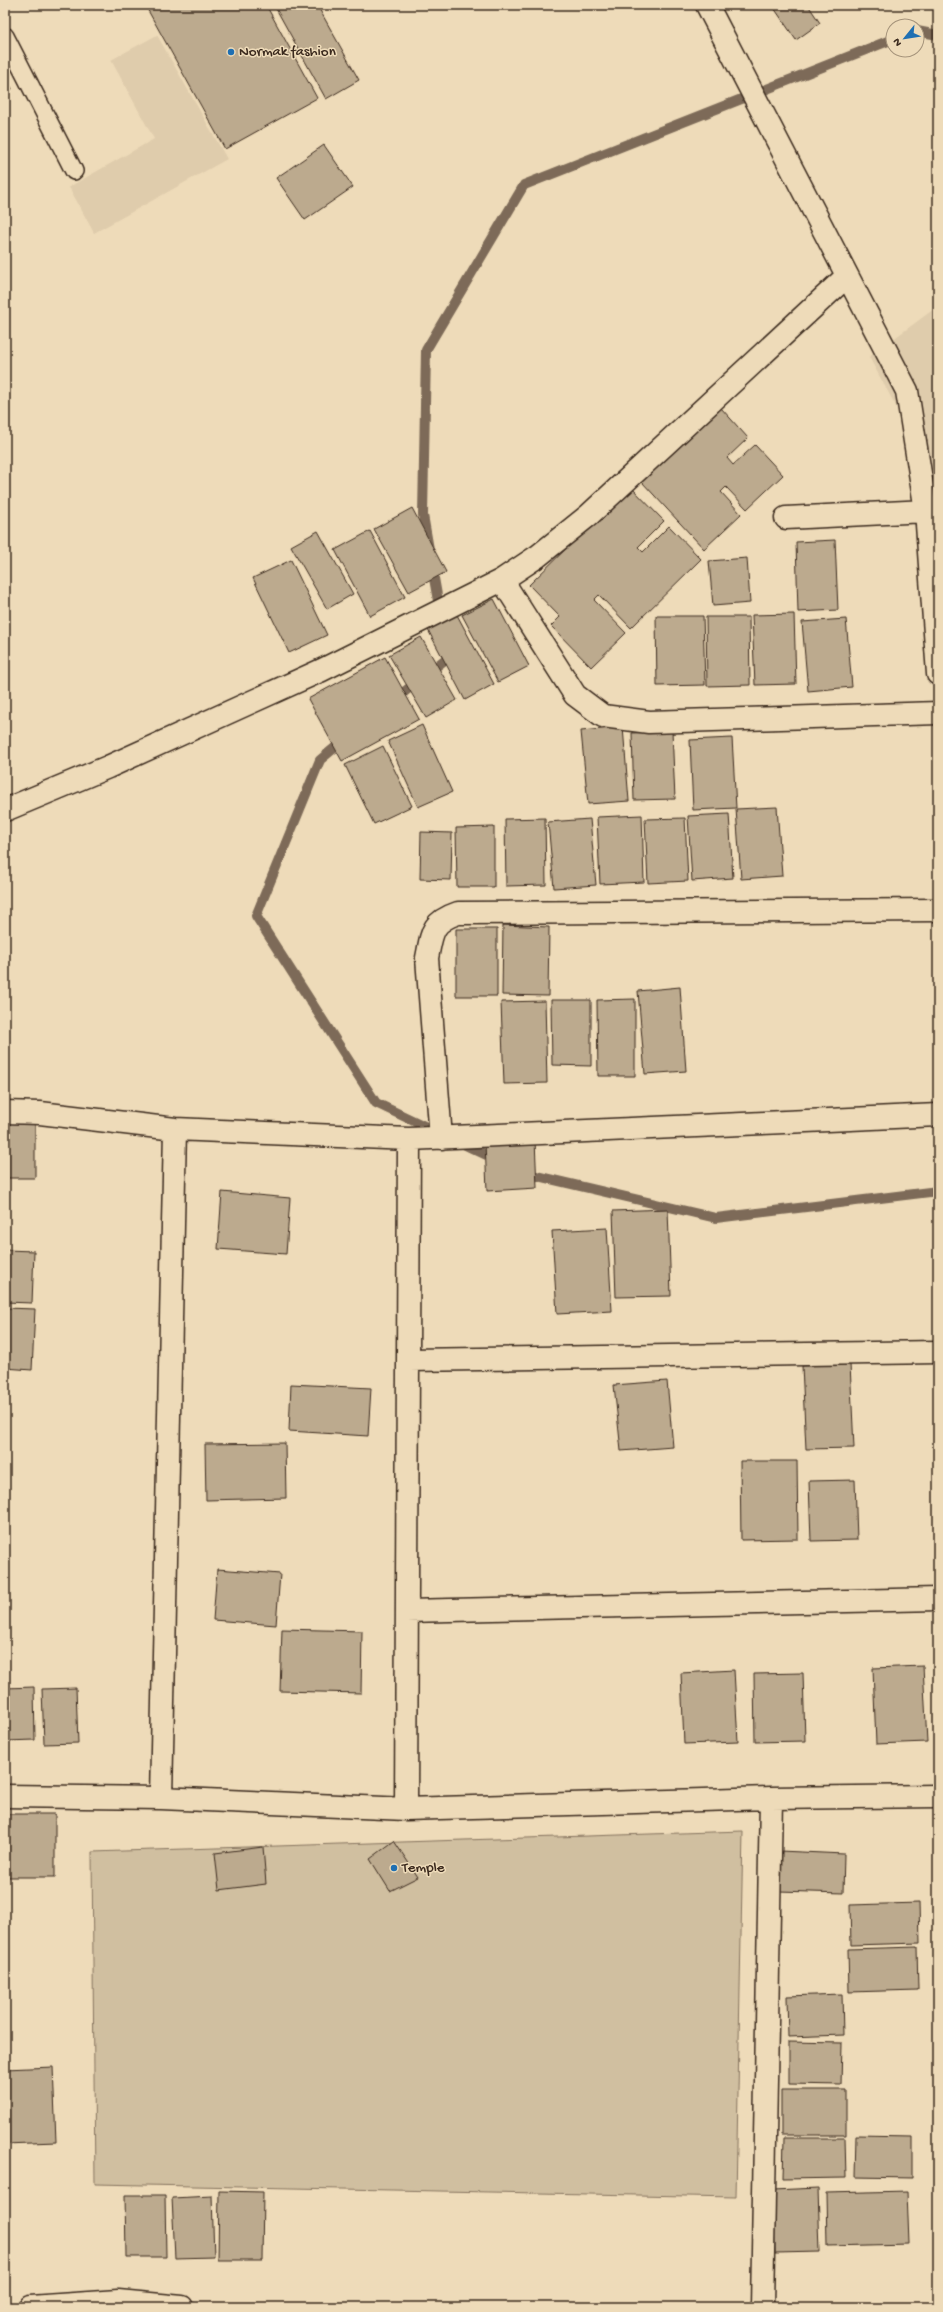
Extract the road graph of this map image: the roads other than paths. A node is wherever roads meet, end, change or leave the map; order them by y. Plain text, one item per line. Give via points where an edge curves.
1 (710, 6) edge
2 (5, 36) edge
3 (74, 171) dead end
4 (847, 276) junction
5 (926, 511) junction
6 (786, 518) dead end
7 (502, 580) junction
8 (938, 674) edge
9 (938, 713) edge
10 (5, 810) edge
11 (938, 910) edge
12 (5, 1112) edge
13 (938, 1114) edge
14 (175, 1129) junction
15 (441, 1138) junction
16 (409, 1139) junction
17 (938, 1352) edge
18 (409, 1360) junction
19 (938, 1599) edge
20 (407, 1610) junction
21 (5, 1796) edge
22 (938, 1796) edge
23 (161, 1798) junction
24 (771, 1798) junction
25 (406, 1809) junction
26 (118, 2304) edge
27 (30, 2307) edge
28 (182, 2307) edge
29 (762, 2307) edge

1 - 4 street
2 - 3 lane
4 - 5 street via 907,390
4 - 7 street via 589,515 538,556
5 - 6 street
5 - 8 street
7 - 9 street via 575,695 603,716 648,722
7 - 10 street via 322,670 108,767
11 - 15 street via 458,913 444,918 433,929 427,958
12 - 14 street via 40,1113
13 - 15 street
14 - 16 street
14 - 23 street
15 - 16 street
16 - 18 street
17 - 18 street
18 - 20 street
19 - 20 street
20 - 25 street
21 - 23 street
22 - 24 street
23 - 25 street
24 - 25 street
24 - 29 street
26 - 27 street
26 - 28 street

